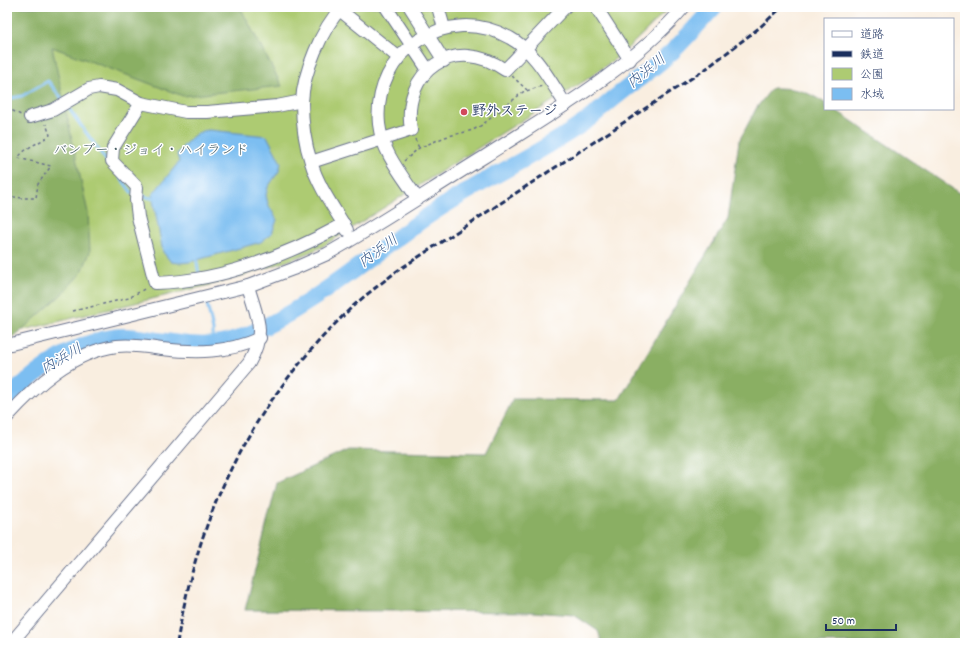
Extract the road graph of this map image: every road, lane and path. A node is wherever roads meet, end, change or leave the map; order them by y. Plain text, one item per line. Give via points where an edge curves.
1 (196, 7) edge
2 (204, 7) edge
3 (213, 7) edge
4 (386, 7) edge
5 (410, 7) edge
6 (438, 7) edge
7 (565, 7) edge
8 (684, 7) edge
9 (339, 8) edge
10 (598, 8) edge
11 (222, 9) dead end
12 (444, 28) junction
13 (428, 35) junction
14 (411, 45) junction
15 (526, 50) junction
16 (398, 57) junction
17 (630, 60) junction
18 (444, 61) junction
19 (428, 70) junction
20 (505, 70) junction
21 (552, 83) junction
22 (527, 90) junction
23 (302, 102) junction
24 (141, 103) junction
25 (566, 105) junction
26 (7, 108) edge
27 (43, 114) junction
28 (30, 117) joint
29 (382, 140) junction
30 (311, 162) junction
31 (396, 167) junction
32 (7, 196) edge
33 (417, 198) junction
34 (340, 226) junction
35 (353, 239) junction
36 (155, 283) junction
37 (248, 286) junction
38 (73, 312) dead end
39 (259, 331) junction
40 (7, 345) edge
41 (7, 417) edge
42 (11, 643) edge

1 - 2 path
3 - 11 path
4 - 14 street
5 - 13 street
6 - 12 street
7 - 15 street
8 - 17 street
9 - 16 street
9 - 23 street via 324,32 313,59
10 - 17 street
12 - 13 street
12 - 15 street via 472,26 489,30 510,38
13 - 14 street
13 - 18 street
14 - 16 street
14 - 19 street
15 - 20 street
15 - 21 street
16 - 29 street via 387,76 380,100 379,123
17 - 25 street
18 - 19 street
18 - 20 street via 460,56 481,58 494,62
19 - 29 street via 413,90 409,112 411,130
20 - 22 path
21 - 22 path
21 - 25 street
22 - 31 path via 517,95 482,125 419,148
23 - 24 street via 200,113
23 - 30 street
24 - 27 street via 117,90 99,87 89,89
24 - 36 street via 111,154 112,161 118,169 137,188 138,217
25 - 33 street
26 - 28 path
27 - 28 street
27 - 32 path via 50,135 22,152 18,158 51,166 38,184 36,198
29 - 30 street
29 - 31 street
30 - 34 street
31 - 33 street
33 - 35 street
34 - 35 street
34 - 36 street via 315,241 246,267 188,281
35 - 37 street via 327,254
36 - 38 path via 129,298
37 - 39 street
37 - 40 street
39 - 41 street via 243,346 207,352 135,345 102,350 80,358 51,376
39 - 42 street via 256,350 249,363

